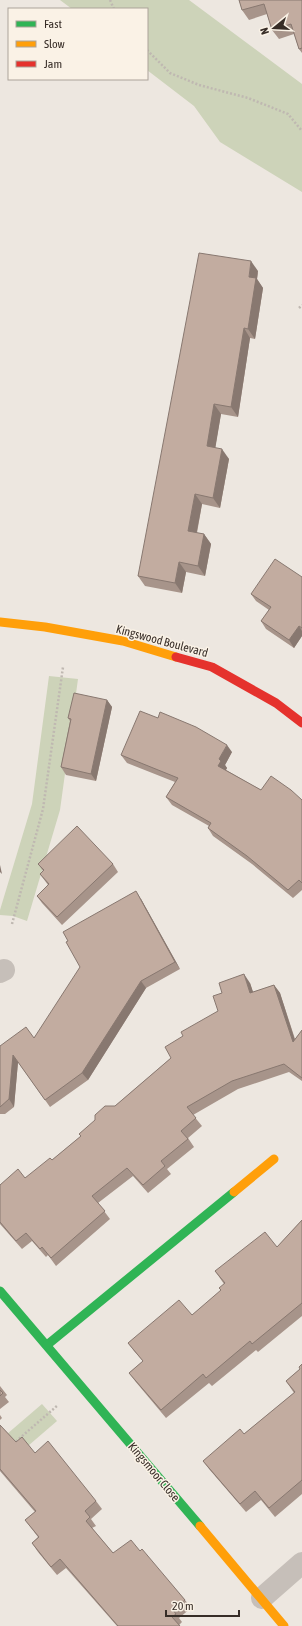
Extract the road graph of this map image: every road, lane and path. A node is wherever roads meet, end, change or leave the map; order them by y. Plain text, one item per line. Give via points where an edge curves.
1 (148, 51) edge
2 (302, 131) edge
3 (302, 305) edge
4 (300, 308) dead end
5 (0, 622) edge
6 (63, 667) dead end
7 (302, 723) edge
8 (12, 924) dead end
9 (274, 1159) dead end
10 (0, 1291) edge
11 (47, 1345) junction
12 (58, 1405) dead end
13 (12, 1445) edge
14 (302, 1563) edge
15 (262, 1598) junction
16 (284, 1626) edge

1 - 2 path via 170,73 288,114
3 - 4 path
5 - 7 street, Kingswood Boulevard via 123,641 212,667 276,704
6 - 8 path via 43,809
9 - 11 street
10 - 11 street, Kingsmoor Close
11 - 15 street, Kingsmoor Close
12 - 13 path
14 - 15 street
15 - 16 street, Kingsmoor Close

